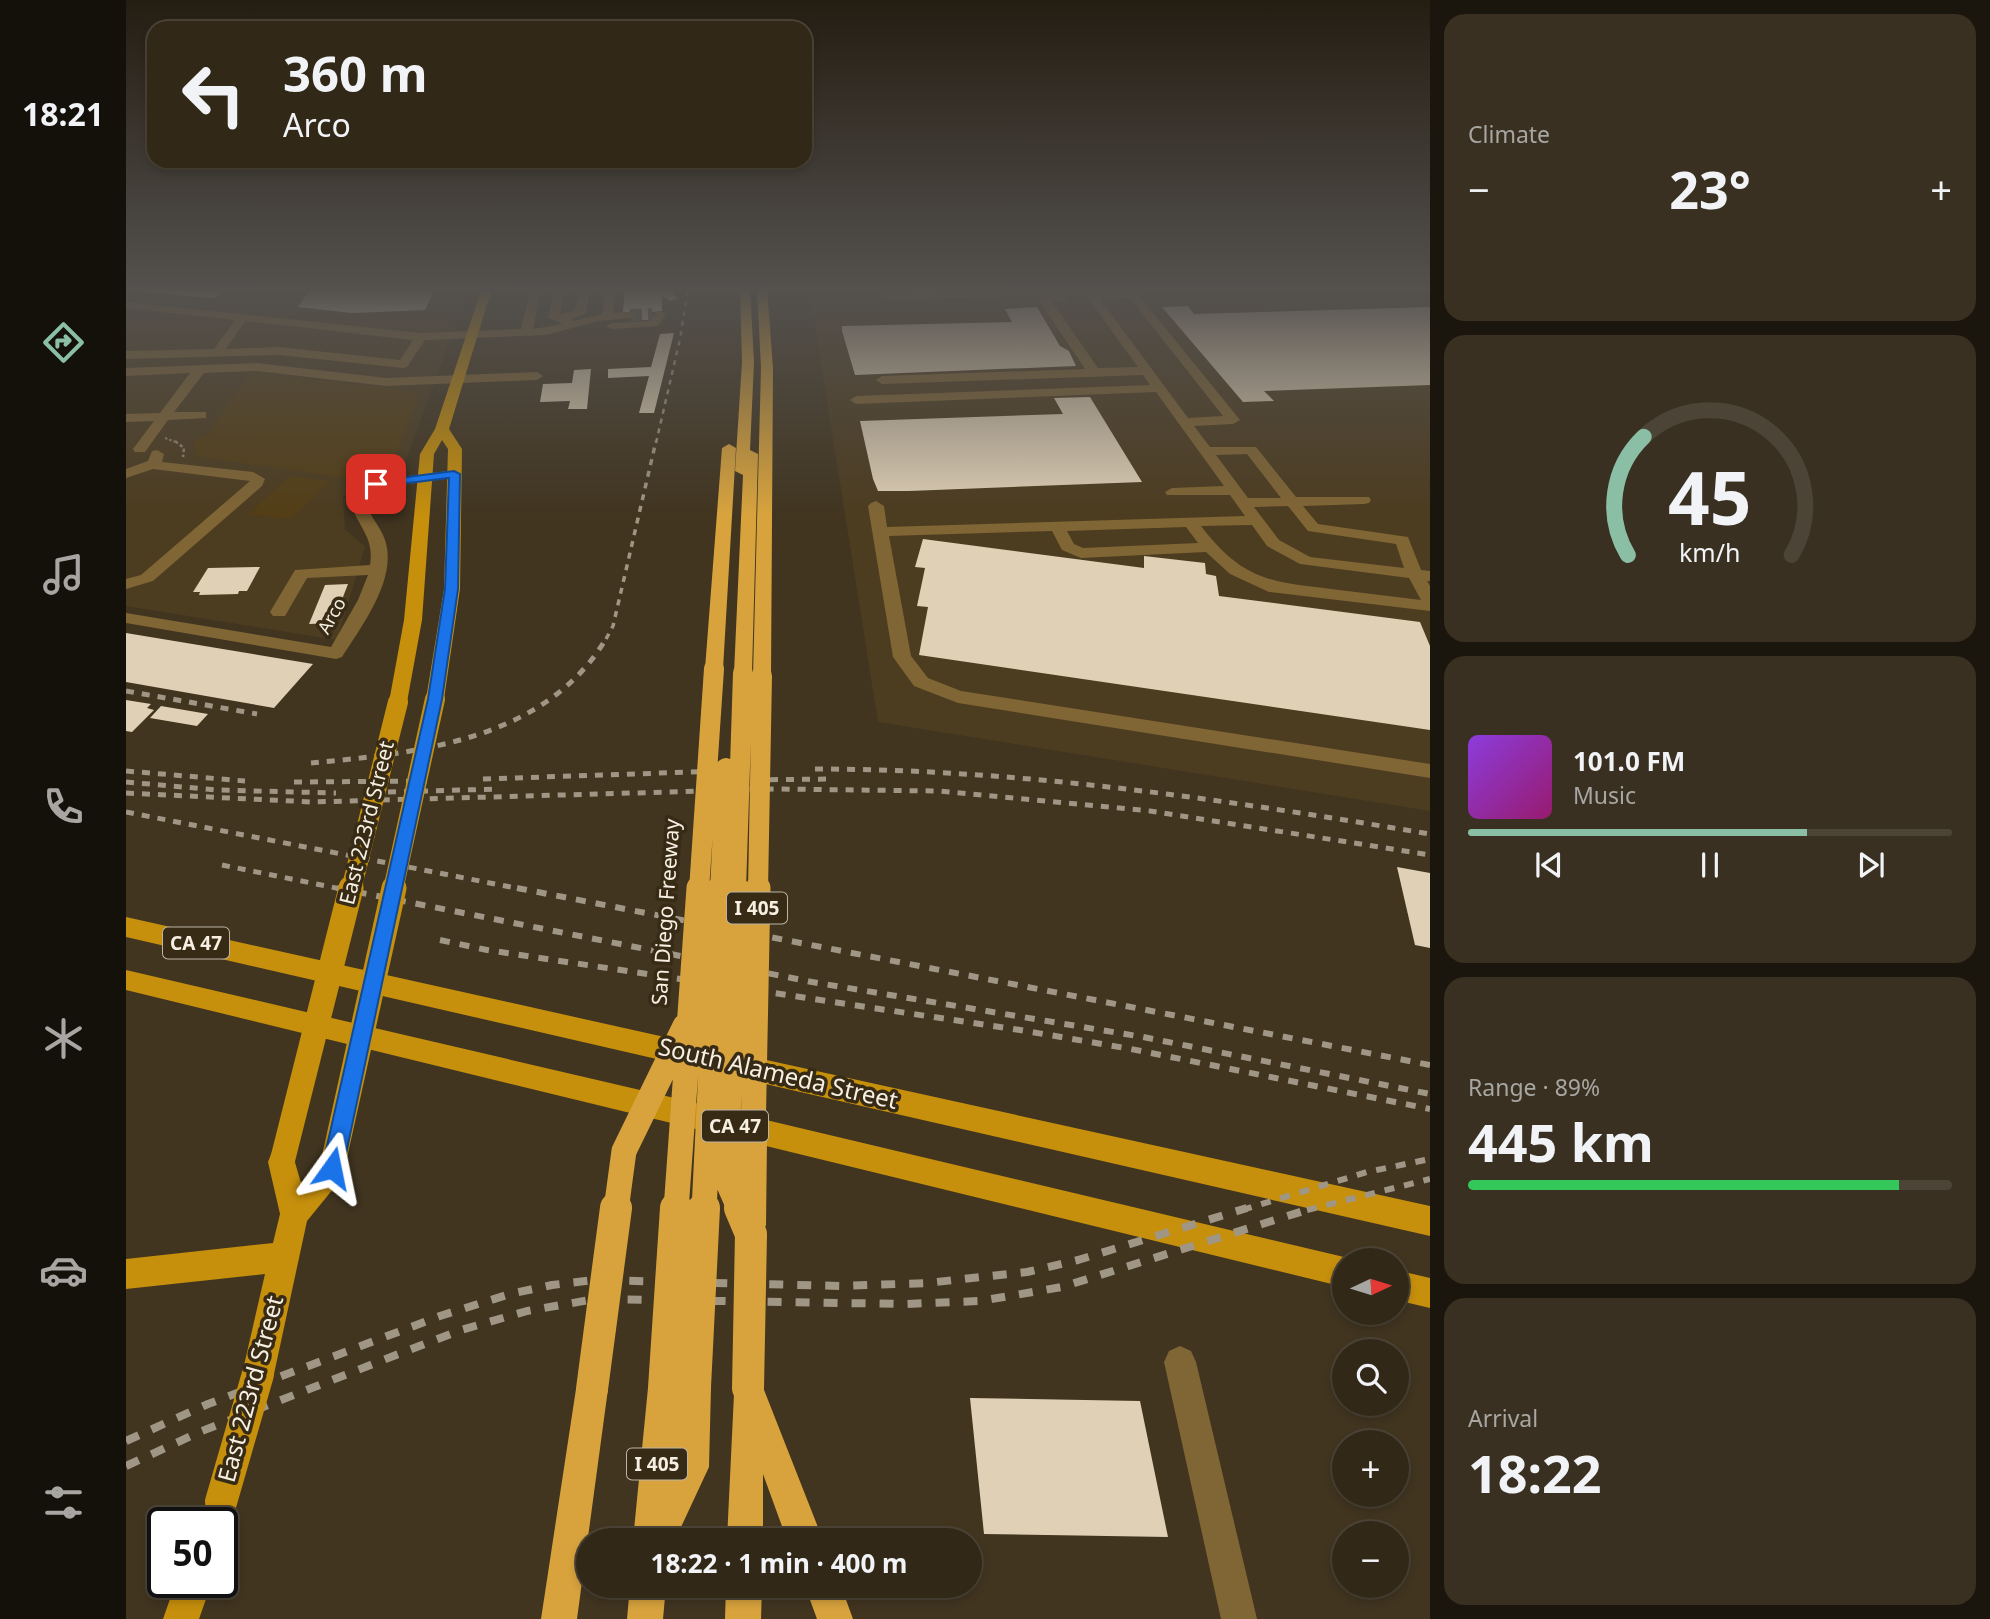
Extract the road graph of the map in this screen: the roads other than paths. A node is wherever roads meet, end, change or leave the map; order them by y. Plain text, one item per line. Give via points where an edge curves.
1 (462, 364) edge
2 (733, 364) edge
3 (748, 364) edge
4 (755, 364) edge
5 (767, 364) edge
6 (1089, 364) edge
7 (1142, 364) edge
8 (1188, 364) edge
9 (200, 369) junction
10 (1147, 371) junction
11 (126, 372) edge
12 (1094, 372) junction
13 (537, 376) dead end
14 (457, 379) junction
15 (882, 380) dead end
16 (1159, 388) junction
17 (856, 400) dead end
18 (201, 415) dead end
19 (164, 416) junction
20 (126, 418) edge
21 (1184, 422) junction
22 (442, 429) junction
23 (133, 450) edge
24 (1206, 451) junction
25 (152, 465) junction
26 (126, 474) edge
27 (454, 474) junction
28 (425, 476) junction
29 (1234, 490) junction
30 (1172, 492) dead end
31 (1364, 500) dead end
32 (1293, 502) junction
33 (1244, 503) junction
34 (876, 506) dead end
35 (1256, 520) junction
36 (1190, 522) junction
37 (1057, 527) junction
38 (880, 532) junction
39 (1209, 547) junction
40 (376, 570) junction
41 (1422, 575) edge
42 (126, 584) edge
43 (1430, 600) edge
44 (1430, 606) edge
45 (279, 612) dead end
46 (126, 618) edge
47 (738, 673) junction
48 (1430, 771) edge
49 (126, 927) edge
50 (126, 979) edge
51 (691, 1015) junction
52 (294, 1214) junction
53 (1430, 1222) edge
54 (285, 1257) junction
55 (1332, 1269) edge
56 (126, 1274) edge
57 (1409, 1287) edge
58 (1430, 1293) edge
59 (1180, 1363) dead end
60 (679, 1388) junction
61 (748, 1388) junction
62 (219, 1507) edge
63 (653, 1528) edge
64 (663, 1528) edge
65 (745, 1528) edge
66 (801, 1528) edge
67 (188, 1598) edge
68 (647, 1598) edge
69 (827, 1598) edge
70 (181, 1619) edge
71 (559, 1619) edge
72 (645, 1619) edge
73 (835, 1619) edge
74 (1239, 1619) edge

1 - 14 main road, East 223rd Street
2 - 47 highway, San Diego Freeway / I 405
3 - 47 highway
4 - 47 highway
5 - 47 highway, San Diego Freeway / I 405
6 - 12 street
7 - 10 street
8 - 21 street via 1233,420
9 - 11 street
9 - 14 street via 257,367 386,382
9 - 19 street
10 - 12 street
10 - 16 street
12 - 15 street
13 - 14 street
14 - 22 main road, East 223rd Street
16 - 17 street
16 - 21 street
18 - 19 street
19 - 20 street
19 - 23 street
21 - 24 street
22 - 27 main road, East 223rd Street via 455,449
22 - 28 main road, East 223rd Street via 426,454
23 - 25 street via 156,451 159,456
24 - 29 street
24 - 32 street via 1251,450
25 - 26 street
25 - 42 street via 258,479 147,578
27 - 28 street, Arco
27 - 52 main road, East 223rd Street, bridge via 452,589 435,699 332,1168
28 - 40 street, Arco via 376,484 358,499 358,509 378,542
28 - 52 main road, East 223rd Street, bridge via 413,620 398,702 282,1162
29 - 30 street
29 - 33 street
31 - 32 street
32 - 33 street
32 - 41 street via 1313,528 1402,540
33 - 35 street
34 - 38 street
35 - 36 street
35 - 41 street via 1273,543 1306,561
36 - 37 street
36 - 39 street
37 - 38 street
37 - 39 street via 1068,547 1081,553
38 - 48 street via 902,657 921,682 958,696
39 - 44 street via 1230,567 1275,588
40 - 45 street via 301,573
40 - 46 street, Arco via 356,621 335,653
41 - 43 street
47 - 51 highway, San Diego Freeway / I 405, bridge
47 - 60 highway, bridge
47 - 61 highway, San Diego Freeway / I 405, bridge via 751,1234
49 - 53 main road, South Alameda Street / CA 47
50 - 55 main road, CA 47
51 - 60 highway, San Diego Freeway / I 405, bridge
51 - 71 highway, bridge via 624,1151
52 - 54 main road, East 223rd Street
54 - 56 main road
54 - 62 main road, East 223rd Street, bridge via 258,1374
57 - 58 main road
59 - 74 street
60 - 63 highway, San Diego Freeway / I 405
60 - 64 highway via 692,1466
61 - 65 highway, San Diego Freeway / I 405
61 - 66 highway
67 - 70 main road
68 - 72 highway
69 - 73 highway

